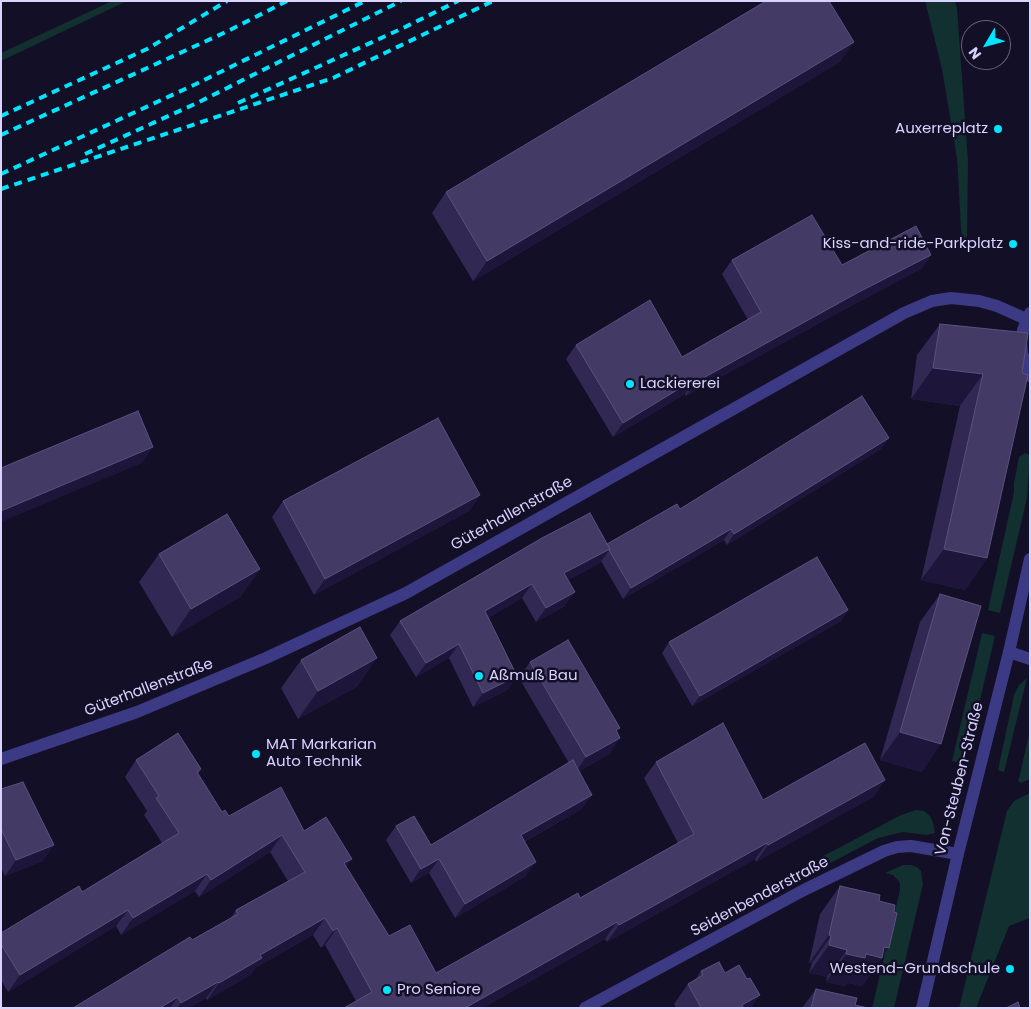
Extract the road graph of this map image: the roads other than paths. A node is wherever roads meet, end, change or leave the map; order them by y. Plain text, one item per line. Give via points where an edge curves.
1 (1028, 316) edge
2 (1030, 376) edge
3 (1030, 559) edge
4 (1009, 652) junction
5 (1030, 659) edge
6 (1, 760) edge
7 (958, 854) junction
8 (585, 1008) edge
9 (922, 1008) edge

1 - 2 street via 1021,342
1 - 6 street, Güterhallenstraße via 979,301 951,298 932,301 904,313 406,593 266,658 146,708
3 - 4 street, Von-Steuben-Straße
4 - 5 street
4 - 7 street, Von-Steuben-Straße
7 - 8 street, Seidenbenderstraße via 911,846 884,850
7 - 9 street, Von-Steuben-Straße

